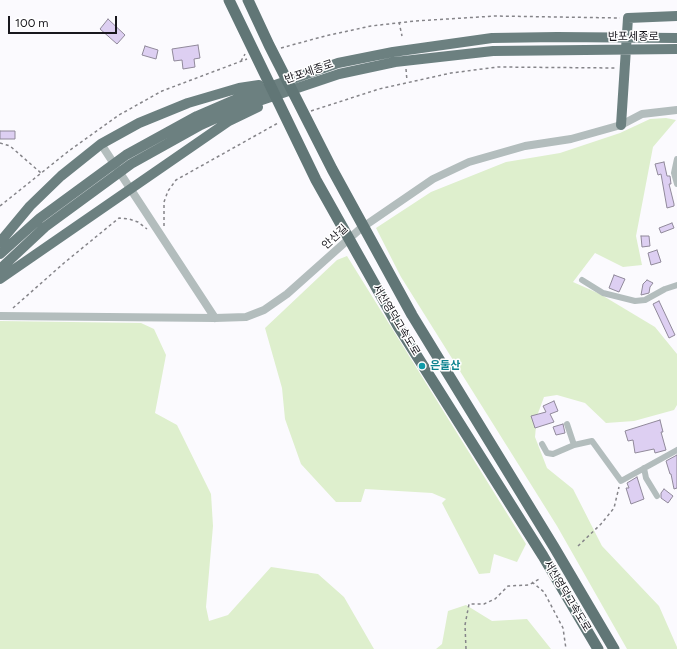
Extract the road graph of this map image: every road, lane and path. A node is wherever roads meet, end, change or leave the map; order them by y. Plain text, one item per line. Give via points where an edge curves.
1 (229, 0) edge
2 (248, 0) edge
3 (677, 16) edge
4 (399, 22) dead end
5 (402, 36) dead end
6 (677, 38) edge
7 (677, 49) edge
8 (405, 67) dead end
9 (624, 68) junction
10 (284, 80) junction
11 (407, 81) junction
12 (287, 92) junction
13 (677, 110) edge
14 (305, 113) dead end
15 (278, 123) dead end
16 (621, 125) junction
17 (0, 143) edge
18 (101, 144) junction
19 (129, 159) junction
20 (677, 159) edge
21 (41, 173) dead end
22 (105, 175) junction
23 (677, 184) edge
24 (131, 190) junction
25 (151, 233) dead end
26 (164, 241) junction
27 (0, 242) edge
28 (0, 254) edge
29 (0, 269) edge
30 (0, 279) edge
31 (582, 280) dead end
32 (677, 285) edge
33 (2, 316) edge
34 (215, 318) junction
35 (566, 424) dead end
36 (542, 444) dead end
37 (574, 445) junction
38 (677, 450) edge
39 (644, 468) junction
40 (621, 481) junction
41 (657, 496) dead end
42 (578, 546) dead end
43 (539, 579) dead end
44 (532, 582) junction
45 (466, 649) edge
46 (566, 649) edge
47 (598, 649) edge
48 (614, 649) edge

1 - 47 highway, 서산영덕고속도로 via 316,180 398,326 543,556
2 - 48 highway, 서산영덕고속도로 via 332,169 412,314
3 - 9 highway via 628,18
4 - 5 path
6 - 10 highway, 반포세종로 via 492,38 393,52 338,63
7 - 12 highway, 반포세종로 via 493,51 402,61 339,74
8 - 11 path
9 - 11 path via 498,68
9 - 16 highway
10 - 18 highway via 239,88 188,103 139,123
10 - 19 highway, 반포세종로 via 197,116
11 - 14 path
12 - 19 highway, 반포세종로 via 241,107
12 - 24 highway via 229,121
13 - 16 street, 안산길 via 642,114
15 - 26 path via 176,180 164,202
16 - 34 street, 안산길 via 571,139 518,148 469,162 433,179 360,229 308,276 264,310 246,317
17 - 21 path via 10,146
18 - 24 street
18 - 27 highway via 61,176 30,206
19 - 22 highway, 반포세종로
20 - 23 street via 674,173
22 - 28 highway, 반포세종로 via 40,218
22 - 29 highway, 반포세종로
24 - 26 street
24 - 30 highway
25 - 33 path via 138,222 129,218 119,218
26 - 34 street
31 - 32 street via 603,293 635,301 645,300
33 - 34 street, 안산길
35 - 37 street
36 - 37 street via 547,453 553,454
37 - 40 street via 592,441
38 - 39 street
39 - 40 street
39 - 41 street via 646,478
40 - 42 path via 614,508
43 - 44 path
44 - 45 path via 508,586 495,599 484,604 469,604
44 - 46 path via 544,592 563,628

